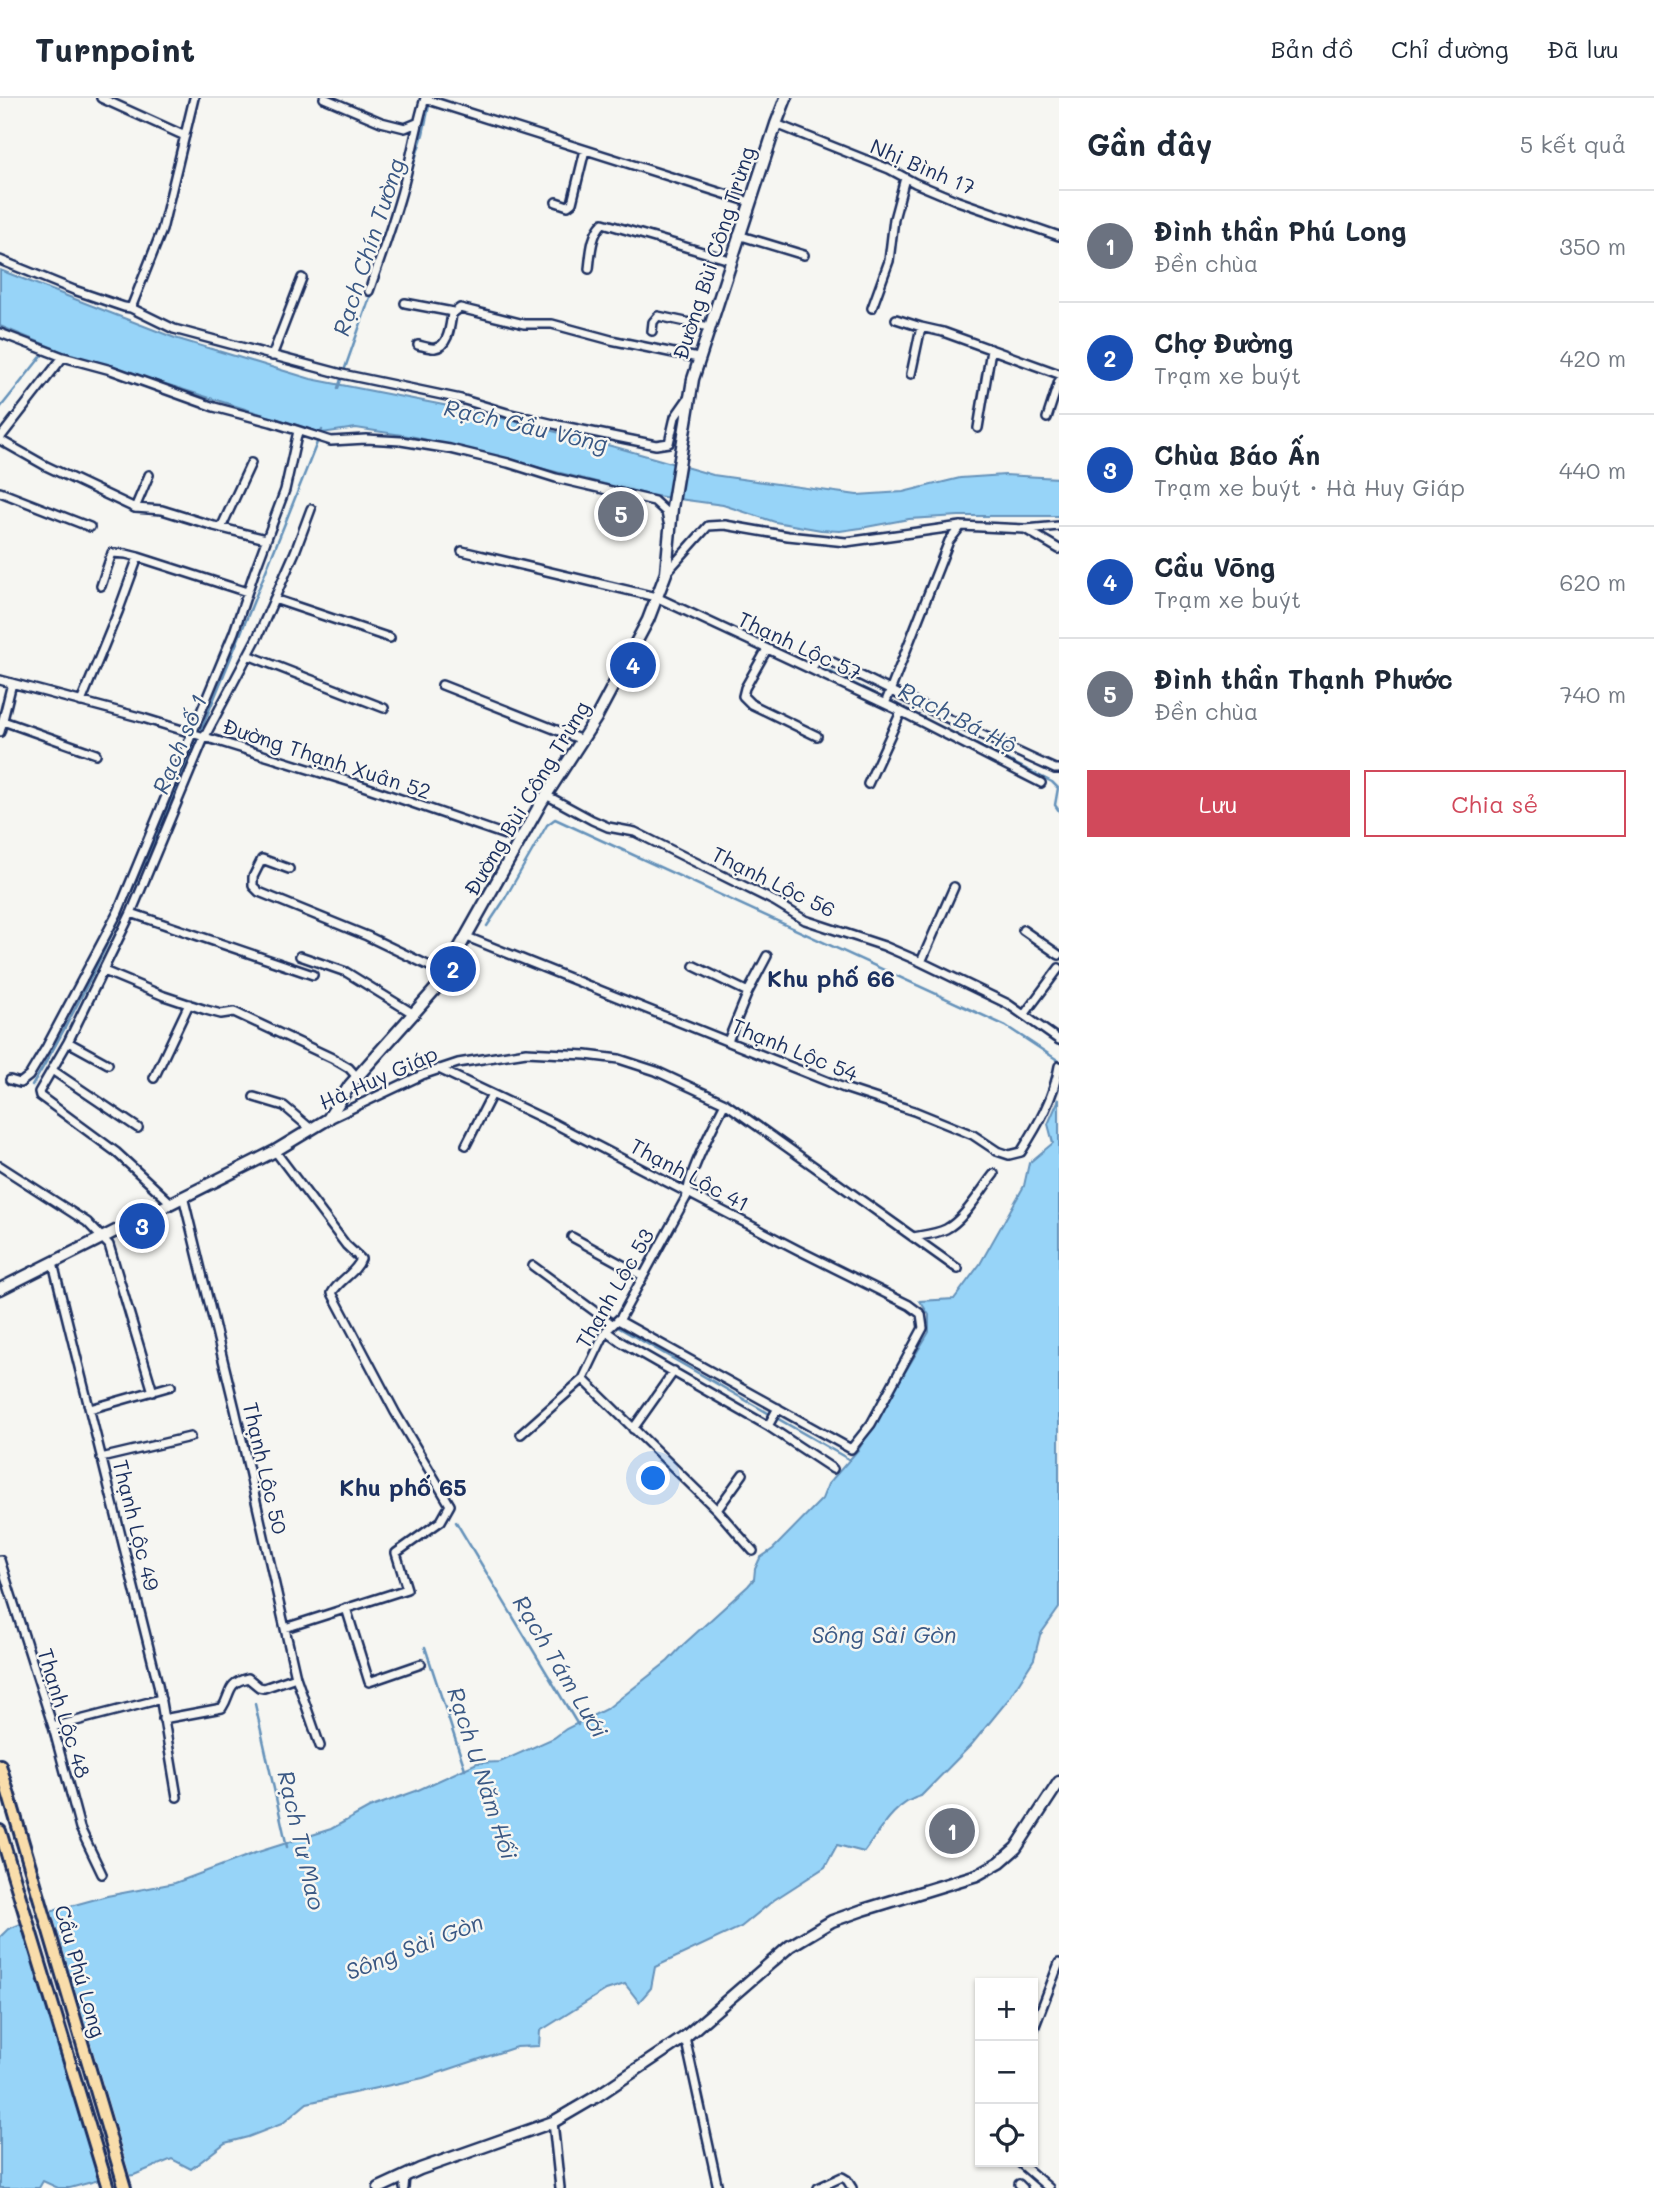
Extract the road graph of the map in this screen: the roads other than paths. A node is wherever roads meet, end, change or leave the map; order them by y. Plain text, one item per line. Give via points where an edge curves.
1 (102, 98) edge
2 (194, 98) edge
3 (324, 98) edge
4 (786, 98) edge
5 (425, 99) edge
6 (417, 123) junction
7 (776, 124) junction
8 (185, 136) junction
9 (585, 150) junction
10 (905, 178) junction
11 (556, 202) dead end
12 (750, 202) junction
13 (738, 235) junction
14 (1059, 236) edge
15 (804, 255) dead end
16 (0, 260) edge
17 (730, 260) junction
18 (589, 269) dead end
19 (302, 278) dead end
20 (369, 291) dead end
21 (405, 303) dead end
22 (131, 308) junction
23 (872, 308) dead end
24 (453, 312) junction
25 (897, 319) dead end
26 (709, 327) junction
27 (921, 327) junction
28 (652, 331) dead end
29 (0, 333) edge
30 (418, 345) dead end
31 (991, 350) junction
32 (272, 356) junction
33 (63, 357) junction
34 (698, 358) junction
35 (912, 374) dead end
36 (1059, 374) edge
37 (1059, 380) edge
38 (690, 396) junction
39 (1046, 418) dead end
40 (978, 428) dead end
41 (298, 431) junction
42 (0, 439) edge
43 (251, 463) dead end
44 (149, 475) dead end
45 (0, 492) edge
46 (135, 508) junction
47 (311, 509) dead end
48 (961, 526) junction
49 (1059, 526) edge
50 (90, 527) dead end
51 (221, 528) junction
52 (670, 529) junction
53 (1025, 529) junction
54 (266, 539) junction
55 (1059, 550) edge
56 (462, 551) dead end
57 (138, 557) junction
58 (666, 573) junction
59 (101, 586) dead end
60 (247, 592) junction
61 (656, 597) junction
62 (274, 599) junction
63 (390, 638) dead end
64 (767, 649) junction
65 (248, 655) junction
66 (811, 669) junction
67 (0, 680) edge
68 (12, 683) junction
69 (442, 685) dead end
70 (890, 692) junction
71 (82, 702) junction
72 (885, 704) junction
73 (384, 708) dead end
74 (901, 712) junction
75 (3, 721) junction
76 (0, 732) edge
77 (192, 734) junction
78 (817, 736) dead end
79 (204, 738) junction
80 (582, 740) junction
81 (96, 754) dead end
82 (1059, 769) edge
83 (1041, 783) dead end
84 (868, 784) dead end
85 (547, 795) junction
86 (520, 840) junction
87 (289, 869) dead end
88 (954, 887) dead end
89 (131, 914) junction
90 (1023, 930) dead end
91 (467, 937) junction
92 (1059, 955) edge
93 (300, 956) dead end
94 (767, 956) dead end
95 (921, 962) junction
96 (694, 966) dead end
97 (1059, 968) edge
98 (104, 971) junction
99 (446, 974) junction
100 (313, 975) dead end
101 (748, 992) junction
102 (189, 1004) junction
103 (414, 1014) junction
104 (1024, 1016) junction
105 (1059, 1040) edge
106 (728, 1041) junction
107 (68, 1042) junction
108 (108, 1064) dead end
109 (1059, 1066) edge
110 (439, 1069) junction
111 (51, 1070) junction
112 (357, 1077) junction
113 (154, 1078) dead end
114 (10, 1080) dead end
115 (492, 1094) junction
116 (254, 1097) dead end
117 (725, 1102) junction
118 (328, 1119) junction
119 (138, 1128) dead end
120 (311, 1129) junction
121 (466, 1145) dead end
122 (275, 1151) junction
123 (0, 1166) edge
124 (994, 1174) dead end
125 (687, 1191) junction
126 (183, 1196) junction
127 (171, 1203) junction
128 (572, 1237) dead end
129 (914, 1237) junction
130 (104, 1238) junction
131 (53, 1263) junction
132 (533, 1266) dead end
133 (958, 1269) dead end
134 (643, 1276) junction
135 (0, 1289) edge
136 (615, 1322) junction
137 (606, 1331) junction
138 (674, 1371) junction
139 (583, 1379) junction
140 (172, 1386) dead end
141 (153, 1392) junction
142 (777, 1408) junction
143 (90, 1409) junction
144 (769, 1425) junction
145 (632, 1429) junction
146 (521, 1434) dead end
147 (190, 1437) dead end
148 (101, 1458) junction
149 (833, 1469) dead end
150 (743, 1474) dead end
151 (717, 1510) junction
152 (753, 1551) dead end
153 (0, 1560) edge
154 (346, 1608) junction
155 (285, 1628) junction
156 (421, 1664) dead end
157 (296, 1677) junction
158 (161, 1699) junction
159 (163, 1718) junction
160 (53, 1727) junction
161 (320, 1746) dead end
162 (0, 1765) edge
163 (1059, 1782) edge
164 (177, 1797) dead end
165 (0, 1831) edge
166 (102, 1874) dead end
167 (1059, 1963) edge
168 (1038, 2018) edge
169 (685, 2037) junction
170 (553, 2122) junction
171 (1025, 2167) edge
172 (405, 2176) junction
173 (108, 2188) edge
174 (125, 2188) edge
175 (379, 2188) edge
176 (404, 2188) edge
177 (560, 2188) edge
178 (718, 2188) edge
179 (818, 2188) edge
180 (852, 2188) edge
181 (1049, 2188) edge

1 - 8 street
2 - 8 street
3 - 6 street via 381,122 405,128
4 - 7 street, Đường Bùi Công Trừng
5 - 6 street
5 - 9 street
6 - 20 street via 400,199
7 - 10 street, Nhị Bình 17
7 - 12 street, Đường Bùi Công Trừng
8 - 22 street via 162,230
9 - 11 street via 572,203
9 - 12 street
10 - 14 street, Nhị Bình 17
10 - 23 street via 889,261
12 - 13 street, Đường Bùi Công Trừng
13 - 15 street
13 - 17 street, Đường Bùi Công Trừng
16 - 22 street
17 - 18 street via 603,223 592,244
17 - 26 street, Đường Bùi Công Trừng
19 - 32 street
21 - 24 street
22 - 32 street via 174,329
24 - 30 street via 444,344 436,348
24 - 34 street via 460,308 524,324 552,324
25 - 27 street
26 - 28 street via 658,316
26 - 34 street, Đường Bùi Công Trừng
27 - 31 street
27 - 35 street
29 - 33 street
31 - 36 street
31 - 40 street
32 - 38 street via 656,445 669,443 676,417
33 - 41 street
33 - 42 street
34 - 38 street, Đường Bùi Công Trừng
37 - 39 street
38 - 52 street, Đường Bùi Công Trừng
41 - 52 street via 331,441 401,440 450,449 654,501 666,512
41 - 54 street via 285,490
42 - 46 street
43 - 51 street
44 - 46 street
45 - 50 street
46 - 51 street via 162,510
47 - 62 street
48 - 53 street
48 - 58 street via 846,541 708,526
48 - 70 street via 949,541
49 - 53 street
51 - 54 street
52 - 58 street, Đường Bùi Công Trừng
53 - 55 street
54 - 60 street
56 - 61 street, Thạnh Lộc 57
57 - 59 street via 112,554
57 - 60 street
57 - 71 street
58 - 61 street, Đường Bùi Công Trừng
60 - 77 street
61 - 64 street, Thạnh Lộc 57
61 - 80 street, Đường Bùi Công Trừng
62 - 63 street
62 - 65 street
64 - 66 street, Thạnh Lộc 57
64 - 78 street via 743,696 751,705
65 - 73 street
65 - 79 street
66 - 70 street via 819,658 830,660
66 - 72 street, Thạnh Lộc 57
67 - 68 street, Đường Thạnh Xuân 52
68 - 71 street, Đường Thạnh Xuân 52
68 - 75 street
69 - 80 street
70 - 72 street
70 - 82 street
71 - 77 street, Đường Thạnh Xuân 52
72 - 74 street, Thạnh Lộc 57
74 - 83 street, Thạnh Lộc 57
74 - 84 street
75 - 76 street
75 - 81 street
77 - 79 street, Đường Thạnh Xuân 52
77 - 114 street via 118,912 25,1081
79 - 86 street, Đường Thạnh Xuân 52
79 - 89 street
80 - 85 street, Đường Bùi Công Trừng
85 - 86 street, Đường Bùi Công Trừng
85 - 95 street, Thạnh Lộc 56 via 592,820 635,832 693,860 805,920
86 - 91 street, Đường Bùi Công Trừng
87 - 99 street via 262,859 253,886
88 - 95 street
89 - 98 street
89 - 100 street
90 - 92 street
91 - 99 street, Đường Bùi Công Trừng
91 - 106 street, Thạnh Lộc 54
93 - 103 street via 346,972
94 - 101 street
95 - 104 street, Thạnh Lộc 56
96 - 101 street
97 - 104 street
98 - 102 street
98 - 107 street
99 - 103 street, Đường Bùi Công Trừng
101 - 106 street
102 - 112 street via 221,1014 234,1012 332,1058
102 - 113 street
103 - 112 street, Đường Bùi Công Trừng
104 - 105 street, Thạnh Lộc 56
106 - 109 street, Thạnh Lộc 54 via 914,1111 1009,1155 1021,1152 1040,1123
107 - 108 street
107 - 111 street
110 - 115 street, Thạnh Lộc 41
110 - 117 street, Hà Huy Giáp via 506,1054 586,1055 620,1059 656,1071
110 - 118 street, Hà Huy Giáp
111 - 119 street
111 - 127 street via 40,1096 116,1152
112 - 118 street, Đường Bùi Công Trừng
115 - 121 street
115 - 125 street, Thạnh Lộc 41
116 - 120 street via 284,1106
117 - 125 street, Thạnh Lộc 53
117 - 129 street, Hà Huy Giáp
118 - 120 street, Hà Huy Giáp
120 - 122 street, Hà Huy Giáp
122 - 126 street, Hà Huy Giáp
122 - 154 street via 361,1259 332,1293 450,1505 441,1521 396,1553 407,1589
123 - 130 street
124 - 129 street via 948,1228
125 - 134 street, Thạnh Lộc 53
125 - 142 street, Thạnh Lộc 41 via 921,1314 923,1328 871,1424 851,1449
126 - 127 street, Hà Huy Giáp
126 - 155 street, Thạnh Lộc 50
127 - 130 street, Hà Huy Giáp
128 - 134 street
129 - 133 street, Hà Huy Giáp
130 - 131 street, Hà Huy Giáp
130 - 141 street
131 - 135 street, Hà Huy Giáp
131 - 143 street, Thạnh Lộc 49
132 - 136 street
134 - 136 street, Thạnh Lộc 53
136 - 137 street, Thạnh Lộc 53
136 - 142 street
137 - 138 street
137 - 139 street, Thạnh Lộc 53
138 - 144 street
138 - 145 street
139 - 145 street
139 - 146 street, Thạnh Lộc 53
140 - 141 street
141 - 143 street
142 - 144 street
143 - 148 street, Thạnh Lộc 49
144 - 149 street
145 - 151 street
147 - 148 street
148 - 158 street, Thạnh Lộc 49
150 - 151 street
151 - 152 street
153 - 160 street, Thạnh Lộc 48
154 - 155 street
154 - 156 street via 369,1682
155 - 157 street, Thạnh Lộc 50
157 - 159 street via 264,1688 243,1679 228,1691 222,1707
157 - 161 street, Thạnh Lộc 50
158 - 159 street, Thạnh Lộc 49
158 - 160 street
159 - 164 street, Thạnh Lộc 49
160 - 166 street, Thạnh Lộc 48 via 80,1828
162 - 174 main road, Cầu Phú Long
163 - 169 street via 1016,1848 1000,1863 977,1875 832,1921 790,1946
165 - 173 main road, Cầu Phú Long
167 - 168 street
169 - 170 street
169 - 178 street
170 - 172 street
170 - 177 street
171 - 181 street
172 - 175 street
172 - 176 street
179 - 180 street via 842,2177

